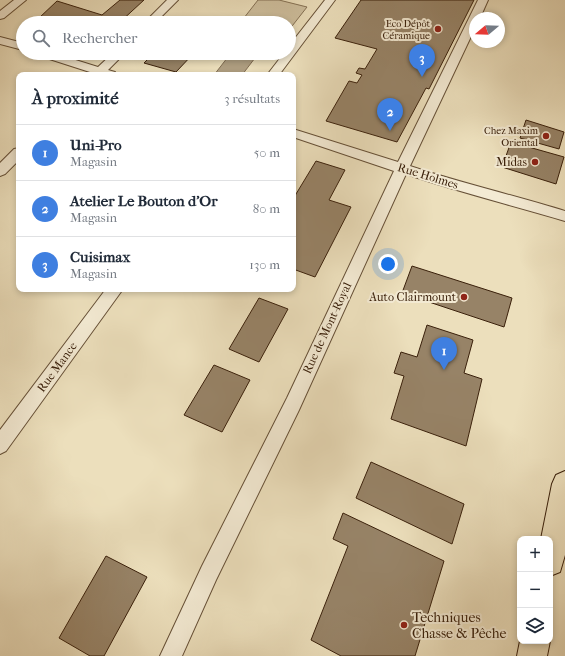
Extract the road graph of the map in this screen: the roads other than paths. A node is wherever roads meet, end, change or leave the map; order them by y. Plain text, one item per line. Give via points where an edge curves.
1 (21, 0) edge
2 (173, 0) edge
3 (330, 0) edge
4 (483, 0) edge
5 (0, 16) edge
6 (156, 16) edge
7 (0, 40) edge
8 (16, 45) edge
9 (296, 45) edge
10 (62, 60) edge
11 (114, 60) edge
12 (284, 60) edge
13 (97, 72) edge
14 (105, 72) edge
15 (275, 72) edge
16 (296, 134) edge
17 (16, 155) edge
18 (403, 169) junction
19 (0, 171) edge
20 (565, 216) edge
21 (113, 292) edge
22 (0, 445) edge
23 (565, 484) edge
24 (553, 546) edge
25 (534, 644) edge
26 (171, 656) edge
27 (532, 656) edge

1 - 5 street
2 - 6 street
3 - 9 street
4 - 18 street, Rue de Mont-Royal
7 - 8 street
10 - 13 street
11 - 14 street
12 - 15 street
16 - 18 street, Rue Holmes
17 - 19 street
18 - 20 street, Rue Holmes
18 - 26 street, Rue de Mont-Royal
21 - 22 street, Rue Mance
23 - 24 main road
25 - 27 main road

